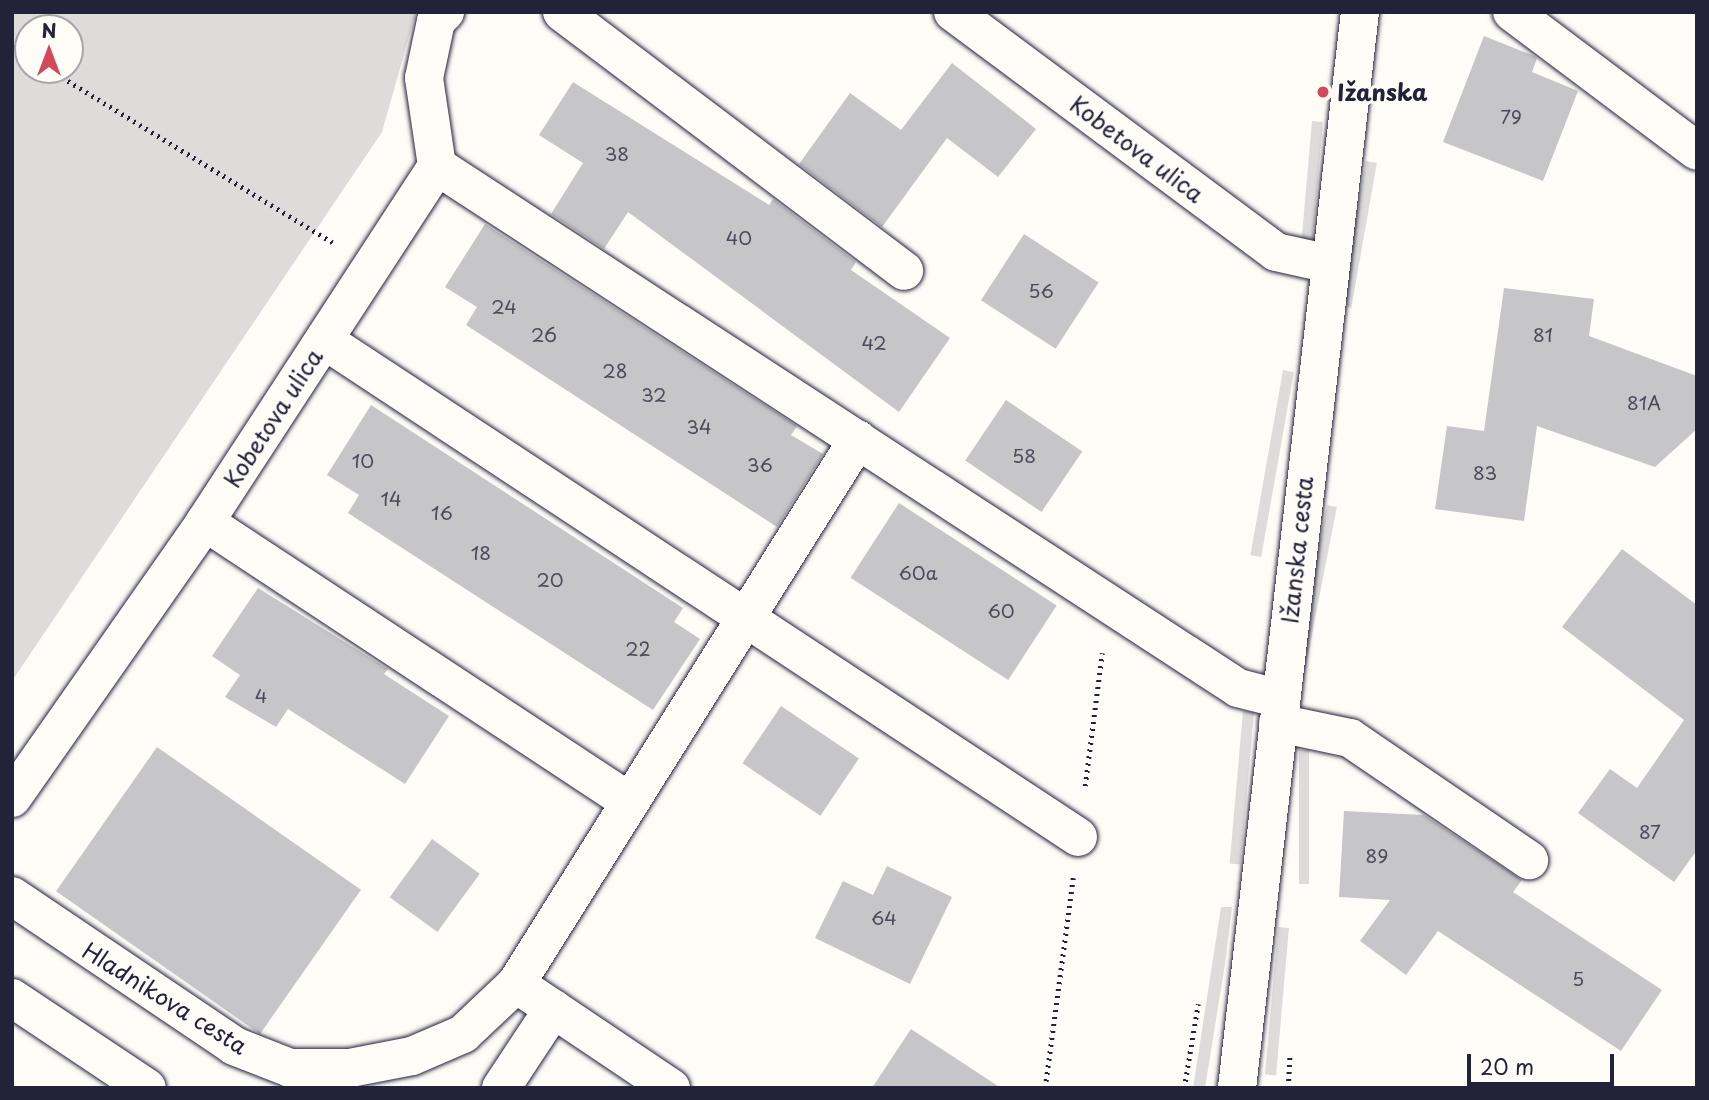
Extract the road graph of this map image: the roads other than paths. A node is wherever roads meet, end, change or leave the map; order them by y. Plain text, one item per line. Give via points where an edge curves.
1 (444, 12) edge
2 (562, 12) edge
3 (953, 12) edge
4 (1360, 12) edge
5 (1512, 12) edge
6 (1697, 151) edge
7 (437, 166) junction
8 (1330, 264) junction
9 (904, 271) dead end
10 (324, 340) junction
11 (858, 439) junction
12 (205, 522) junction
13 (744, 620) junction
14 (1279, 711) junction
15 (12, 798) edge
16 (631, 802) junction
17 (1078, 837) dead end
18 (1529, 860) dead end
19 (12, 896) edge
20 (516, 984) junction
21 (12, 998) edge
22 (553, 1009) junction
23 (147, 1088) edge
24 (500, 1088) edge
25 (671, 1088) edge
26 (1237, 1088) edge

1 - 7 street via 436,21 424,78
2 - 9 street
3 - 8 street, Kobetova ulica via 1276,252
4 - 8 street, Ižanska cesta
5 - 6 street
7 - 10 street, Kobetova ulica
7 - 11 street
8 - 14 street, Ižanska cesta
10 - 12 street, Kobetova ulica
10 - 13 street
11 - 13 street, Hladnikova cesta
11 - 14 street
12 - 15 street, Kobetova ulica
12 - 16 street
13 - 16 street, Hladnikova cesta
13 - 17 street
14 - 18 street via 1350,738
14 - 26 street, Ižanska cesta
16 - 20 street, Hladnikova cesta
19 - 20 street, Hladnikova cesta via 234,1046 290,1068 350,1068 412,1056 463,1034
20 - 22 street
21 - 23 street
22 - 24 street
22 - 25 street

